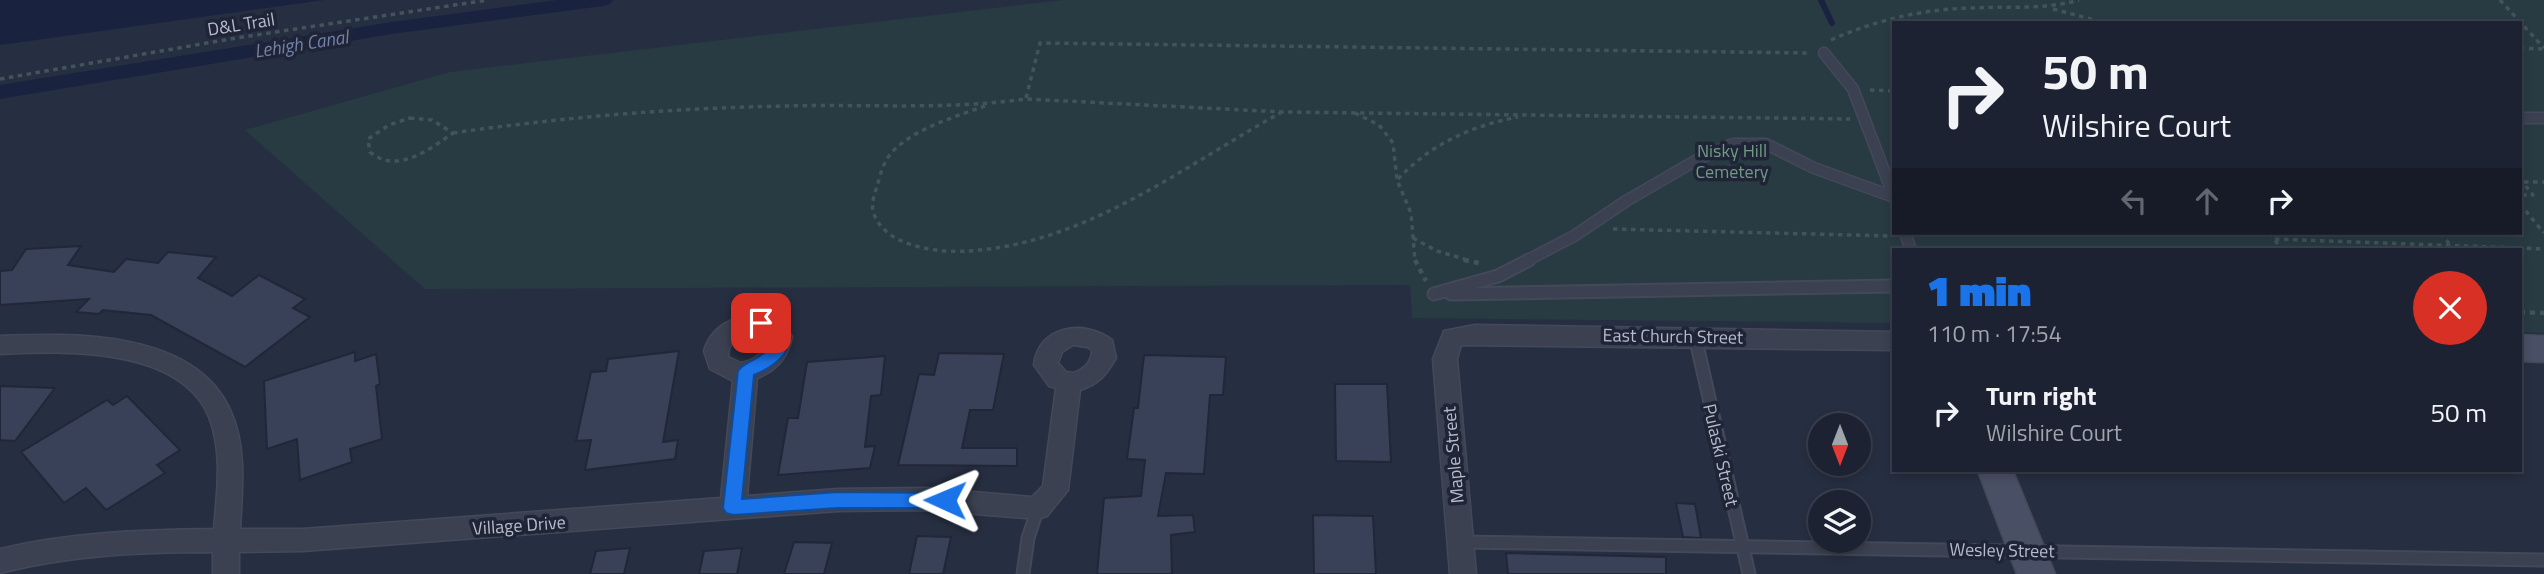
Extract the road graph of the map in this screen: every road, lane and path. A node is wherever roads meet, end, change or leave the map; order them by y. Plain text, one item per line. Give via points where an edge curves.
1 (488, 0) edge
2 (2079, 0) edge
3 (2500, 0) edge
4 (2049, 8) junction
5 (2098, 21) edge
6 (2519, 21) edge
7 (2522, 24) edge
8 (2522, 48) edge
9 (2544, 49) edge
10 (1824, 53) junction
11 (0, 79) edge
12 (1026, 99) junction
13 (989, 104) junction
14 (1283, 112) junction
15 (1351, 112) junction
16 (1533, 114) junction
17 (2522, 118) edge
18 (2544, 118) edge
19 (1865, 119) junction
20 (453, 134) junction
21 (1397, 180) junction
22 (2522, 181) edge
23 (2522, 182) edge
24 (2544, 182) edge
25 (1892, 192) edge
26 (2522, 195) edge
27 (1892, 196) edge
28 (2522, 206) edge
29 (1585, 228) junction
30 (2544, 233) edge
31 (1892, 234) edge
32 (2272, 235) edge
33 (1413, 238) junction
34 (2275, 239) junction
35 (2281, 248) edge
36 (2453, 248) edge
37 (2522, 249) edge
38 (2544, 249) edge
39 (1514, 267) junction
40 (1892, 286) edge
41 (1434, 294) junction
42 (2522, 312) edge
43 (2544, 313) edge
44 (1695, 336) junction
45 (1452, 337) joint
46 (1892, 341) edge
47 (0, 345) edge
48 (746, 371) dead end
49 (1069, 381) dead end
50 (1996, 472) edge
51 (733, 508) junction
52 (1038, 508) junction
53 (225, 539) junction
54 (1461, 542) junction
55 (1742, 548) junction
56 (2544, 560) edge
57 (0, 561) edge
58 (2032, 562) edge
59 (226, 574) edge
60 (1023, 574) edge
61 (1463, 574) edge
62 (1749, 574) edge

1 - 11 path, D&L Trail
2 - 4 path
3 - 6 path
4 - 5 path
4 - 10 path via 1915,11 1833,39 1826,43
7 - 9 path
8 - 9 path
10 - 12 path via 1040,43
10 - 19 lane via 1853,89
12 - 13 path
12 - 14 path
13 - 14 path via 943,123 897,147 889,156 873,197 873,213 884,230 934,250 969,251 1044,238 1117,210
13 - 20 path via 701,106 581,116
14 - 15 path
15 - 16 path
15 - 21 path via 1379,125 1390,137
16 - 19 path
16 - 21 path via 1492,121 1430,149
17 - 18 lane
19 - 25 lane
20 - 20 path via 429,119 405,118 385,125 368,139 367,146 381,160 396,162
21 - 33 path via 1411,213
22 - 24 path
23 - 26 path via 2533,195
27 - 29 lane via 1814,168 1766,144 1733,144 1700,158
28 - 30 path
29 - 31 path
29 - 39 lane
32 - 34 path
33 - 39 path via 1451,257
33 - 41 path via 1416,263
34 - 35 path
34 - 36 path
37 - 38 path
39 - 41 lane
40 - 41 lane
42 - 43 path
44 - 45 street, East Church Street
44 - 46 street, East Church Street
44 - 55 lane, Pulaski Street
45 - 54 street, Maple Street via 1445,359
47 - 53 street via 114,346 171,364 201,386 224,425 229,451
48 - 51 street
49 - 52 street via 1055,490
50 - 58 street
51 - 52 street, Village Drive via 926,499
51 - 53 street, Village Drive via 303,540
52 - 60 lane
53 - 57 street, Village Drive via 132,541 40,551
53 - 59 street
54 - 55 lane, Wesley Street
54 - 61 street, Maple Street
55 - 58 lane, Wesley Street
55 - 62 lane, Pulaski Street
56 - 58 lane, Wesley Street

